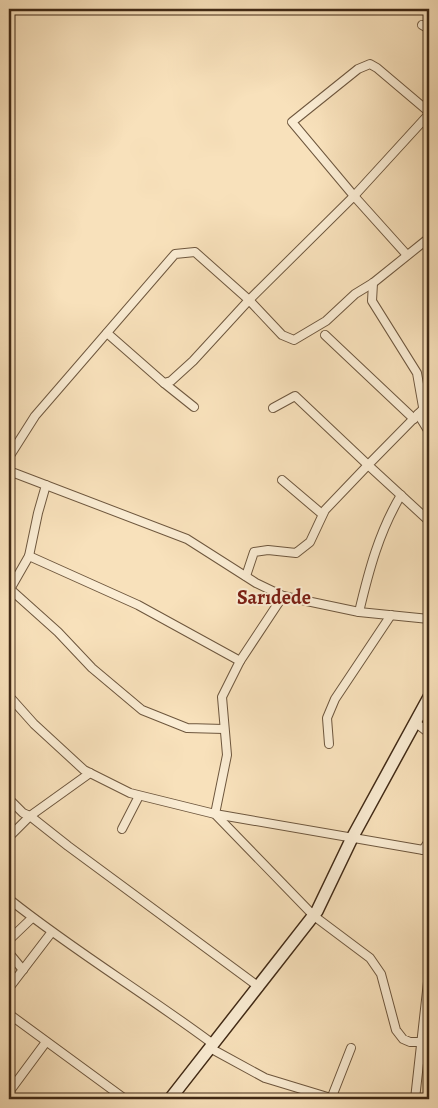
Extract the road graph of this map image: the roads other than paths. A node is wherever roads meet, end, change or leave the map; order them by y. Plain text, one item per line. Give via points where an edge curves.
1 (429, 113) edge
2 (354, 196) junction
3 (429, 238) edge
4 (407, 255) junction
5 (373, 283) junction
6 (249, 300) junction
7 (107, 333) junction
8 (326, 335) dead end
9 (164, 383) junction
10 (426, 405) edge
11 (194, 407) dead end
12 (273, 408) dead end
13 (416, 417) junction
14 (429, 432) edge
15 (9, 456) edge
16 (368, 465) junction
17 (9, 471) edge
18 (282, 480) dead end
19 (46, 486) junction
20 (401, 495) junction
21 (322, 514) junction
22 (429, 521) edge
23 (29, 556) junction
24 (246, 576) junction
25 (10, 590) edge
26 (283, 596) junction
27 (359, 612) junction
28 (391, 615) junction
29 (429, 619) edge
30 (240, 661) junction
31 (9, 696) edge
32 (429, 697) edge
33 (416, 723) junction
34 (224, 729) junction
35 (429, 733) edge
36 (329, 744) dead end
37 (90, 772) junction
38 (140, 796) junction
39 (9, 799) edge
40 (215, 814) junction
41 (30, 816) junction
42 (122, 829) dead end
43 (9, 837) edge
44 (352, 838) junction
45 (429, 841) edge
46 (426, 851) edge
47 (9, 899) edge
48 (314, 916) junction
49 (32, 918) junction
50 (51, 933) junction
51 (9, 940) edge
52 (9, 953) edge
53 (23, 970) junction
54 (429, 973) edge
55 (259, 987) junction
56 (9, 988) edge
57 (9, 1014) edge
58 (46, 1042) junction
59 (429, 1042) edge
60 (420, 1043) junction
61 (212, 1046) junction
62 (351, 1048) dead end
63 (9, 1092) edge
64 (125, 1099) edge
65 (170, 1099) edge
66 (332, 1099) edge
67 (414, 1099) edge

1 - 2 street
1 - 2 street via 370,64 358,69 292,122
2 - 4 street
2 - 6 street
3 - 4 street
4 - 5 street
5 - 6 street via 355,294 326,321 294,340 282,335
5 - 10 street via 372,301 417,374
6 - 7 street via 195,252 183,252 175,254
6 - 9 street via 193,361 171,381
7 - 9 street
7 - 15 street via 35,416
8 - 13 street
9 - 11 street
10 - 13 street
12 - 16 street via 295,396
13 - 14 street
13 - 16 street
16 - 20 street
16 - 21 street
17 - 19 street
18 - 21 street
19 - 23 street
19 - 24 street via 187,539
20 - 22 street
20 - 27 street via 371,561
21 - 24 street via 310,542 296,553 254,552
23 - 25 street
23 - 30 street via 138,605
24 - 26 street
25 - 34 street via 58,632 92,668 142,710 187,728
26 - 27 street
26 - 30 street
27 - 28 street
28 - 29 street
28 - 36 street via 335,699 328,718
30 - 34 street via 222,697
31 - 37 street via 34,724
32 - 33 main road
33 - 35 street
33 - 44 main road
34 - 40 street via 227,755
37 - 38 street
37 - 41 street
38 - 40 street
38 - 42 street
39 - 41 street
40 - 44 street
40 - 48 street
41 - 43 street
41 - 55 street
44 - 46 street
44 - 48 main road
45 - 46 street
47 - 49 street
48 - 55 main road
48 - 60 street via 370,958 381,974 396,1030 403,1039
49 - 50 street
49 - 51 street
50 - 53 street
50 - 61 street via 162,1005
52 - 53 street
53 - 56 street
54 - 60 street
55 - 61 main road
57 - 58 street
58 - 63 street
58 - 64 street
59 - 60 street
60 - 67 street
61 - 65 main road
61 - 66 street via 264,1078
62 - 66 street

